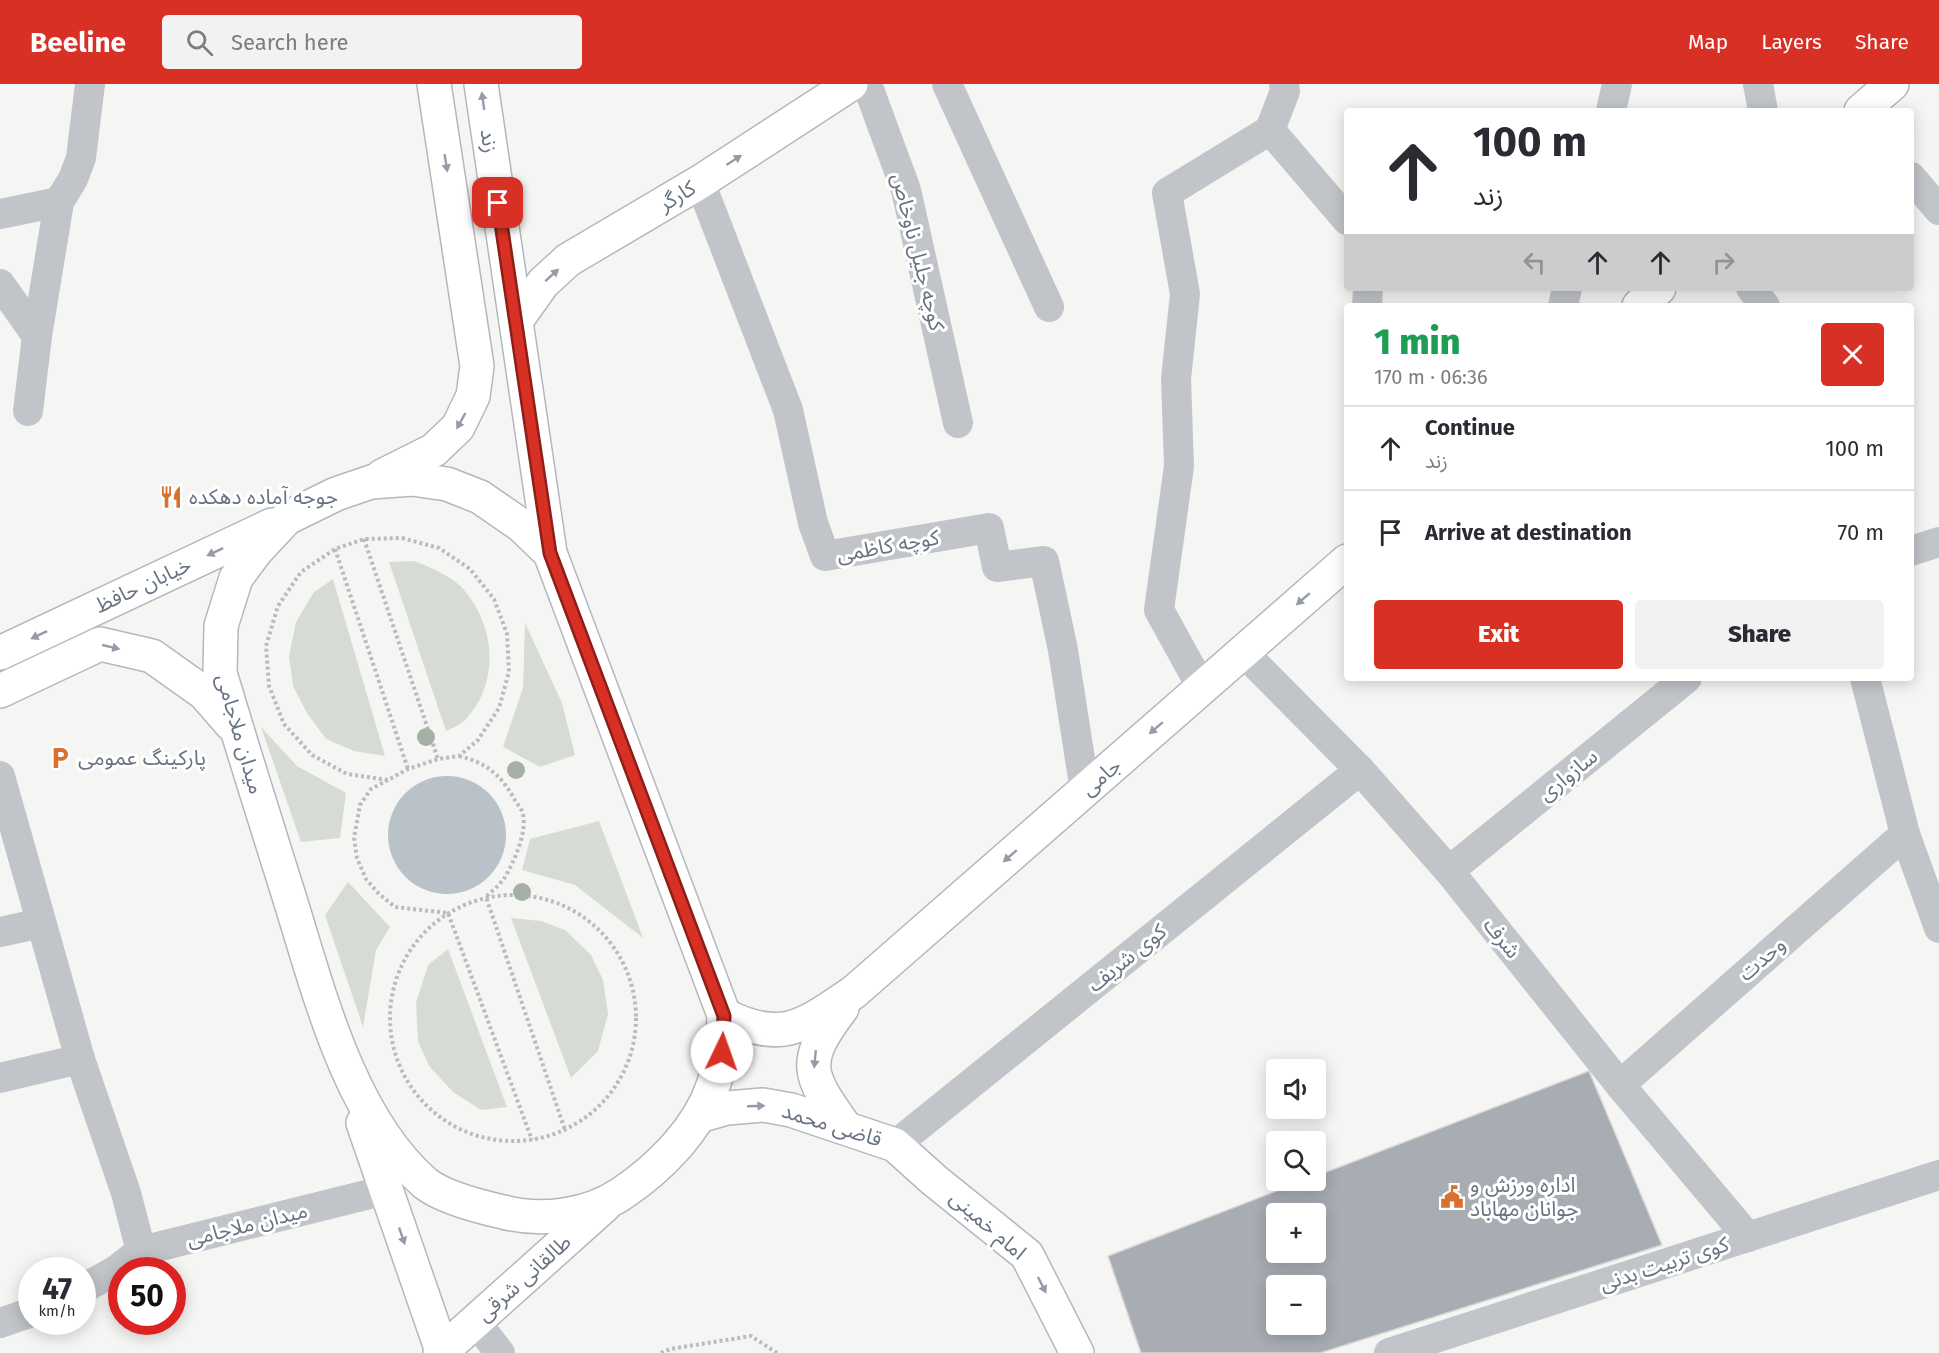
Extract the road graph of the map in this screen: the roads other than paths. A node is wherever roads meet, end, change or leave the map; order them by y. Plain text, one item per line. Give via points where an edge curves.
1 (90, 84) edge
2 (434, 84) edge
3 (481, 84) edge
4 (851, 84) edge
5 (867, 84) edge
6 (947, 84) edge
7 (1284, 84) edge
8 (1617, 84) edge
9 (1758, 84) edge
10 (1892, 84) edge
11 (1612, 108) edge
12 (1762, 108) edge
13 (1864, 108) edge
14 (1270, 130) junction
15 (1914, 181) edge
16 (700, 182) junction
17 (59, 202) junction
18 (1939, 210) edge
19 (0, 214) edge
20 (1344, 216) edge
21 (0, 284) edge
22 (1656, 291) edge
23 (1752, 291) edge
24 (1642, 303) edge
25 (1762, 303) edge
26 (1049, 307) dead end
27 (516, 321) junction
28 (37, 336) junction
29 (28, 411) dead end
30 (958, 423) dead end
31 (371, 482) junction
32 (287, 518) junction
33 (1939, 542) edge
34 (1914, 550) edge
35 (550, 553) junction
36 (1344, 564) edge
37 (1243, 652) junction
38 (0, 653) edge
39 (1683, 681) edge
40 (1867, 681) edge
41 (1202, 688) junction
42 (0, 691) edge
43 (237, 731) junction
44 (1360, 770) junction
45 (0, 776) edge
46 (1085, 791) junction
47 (1905, 834) junction
48 (1449, 872) junction
49 (40, 923) junction
50 (1939, 928) edge
51 (0, 932) edge
52 (854, 992) junction
53 (724, 1016) junction
54 (335, 1042) junction
55 (80, 1059) junction
56 (0, 1078) edge
57 (1620, 1085) junction
58 (699, 1116) junction
59 (845, 1127) junction
60 (895, 1145) junction
61 (1939, 1175) edge
62 (386, 1190) junction
63 (608, 1203) junction
64 (1748, 1237) junction
65 (141, 1251) junction
66 (96, 1282) edge
67 (18, 1317) edge
68 (475, 1321) junction
69 (0, 1323) edge
70 (441, 1352) edge
71 (500, 1353) edge
72 (1077, 1353) edge
73 (1389, 1353) edge

1 - 17 street via 81,158
2 -> 31 main road via 477,366 473,396 459,427 434,450
27 -> 3 main road, زند
16 -> 4 main road, کارگر
5 - 30 street, کوچه جلیل ناوخاص via 906,190
6 - 26 street
7 - 14 street
8 - 11 street
9 - 12 street
10 - 13 main road
14 - 20 street
14 - 41 street via 1167,193 1185,294 1176,379 1179,466 1159,610
15 - 18 street
27 -> 16 main road, کارگر via 543,284 568,260
16 - 46 street, کوچه کاظمی via 788,410 813,523 825,556 988,528 997,567 1044,561 1064,650
17 - 19 street
17 - 28 street
21 - 28 street
22 - 24 main road
23 - 25 street
27 - 35 main road, زند
28 - 29 street
31 - 32 main road, میدان ملاجامی
31 - 35 main road, میدان ملاجامی via 412,479 447,484 480,497 522,526
32 -> 38 main road, خیابان حافظ
32 - 43 main road, میدان ملاجامی via 236,578 221,626 220,673
33 - 34 street
35 - 53 main road, میدان ملاجامی
36 -> 37 main road, جامی
37 - 41 main road, جامی
37 - 44 street, شرف
39 - 48 street, سازواری
40 - 47 street
41 -> 46 main road, جامی
42 -> 43 main road, خیابان حافظ via 100,644 152,656 204,693
43 - 54 main road, میدان ملاجامی
44 - 48 street, شرف
44 - 60 street, کوی شریف
45 - 49 street
46 -> 52 main road, جامی
47 - 50 street
47 - 57 street, وحدت
48 - 57 street, شرف
49 - 51 street
49 - 55 street
52 - 53 main road via 810,1022 788,1029 744,1026
52 -> 59 main road via 823,1032 814,1059 819,1087
53 - 58 main road, میدان ملاجامی via 722,1052 714,1084
54 - 62 main road, میدان ملاجامی
54 - 63 main road, میدان ملاجامی via 366,1107 395,1151 427,1184 465,1203 516,1215 557,1216
55 - 56 street
55 - 65 street via 126,1193
57 - 64 street, شرف
58 -> 59 main road, قاضی محمد via 727,1108 763,1105
58 - 63 main road, میدان ملاجامی via 641,1181
59 - 60 main road, قاضی محمد
60 -> 72 main road, امام خمینی via 1027,1255
61 - 64 street, کوی تربیت بدنی
62 - 65 street, میدان ملاجامی
62 -> 70 main road, میدان ملاجامی
63 - 68 main road, طالقانی شرقی
64 - 73 street, کوی تربیت بدنی
65 - 66 street, میدان ملاجامی
67 - 69 street
68 - 70 main road, طالقانی شرقی
68 - 71 street

